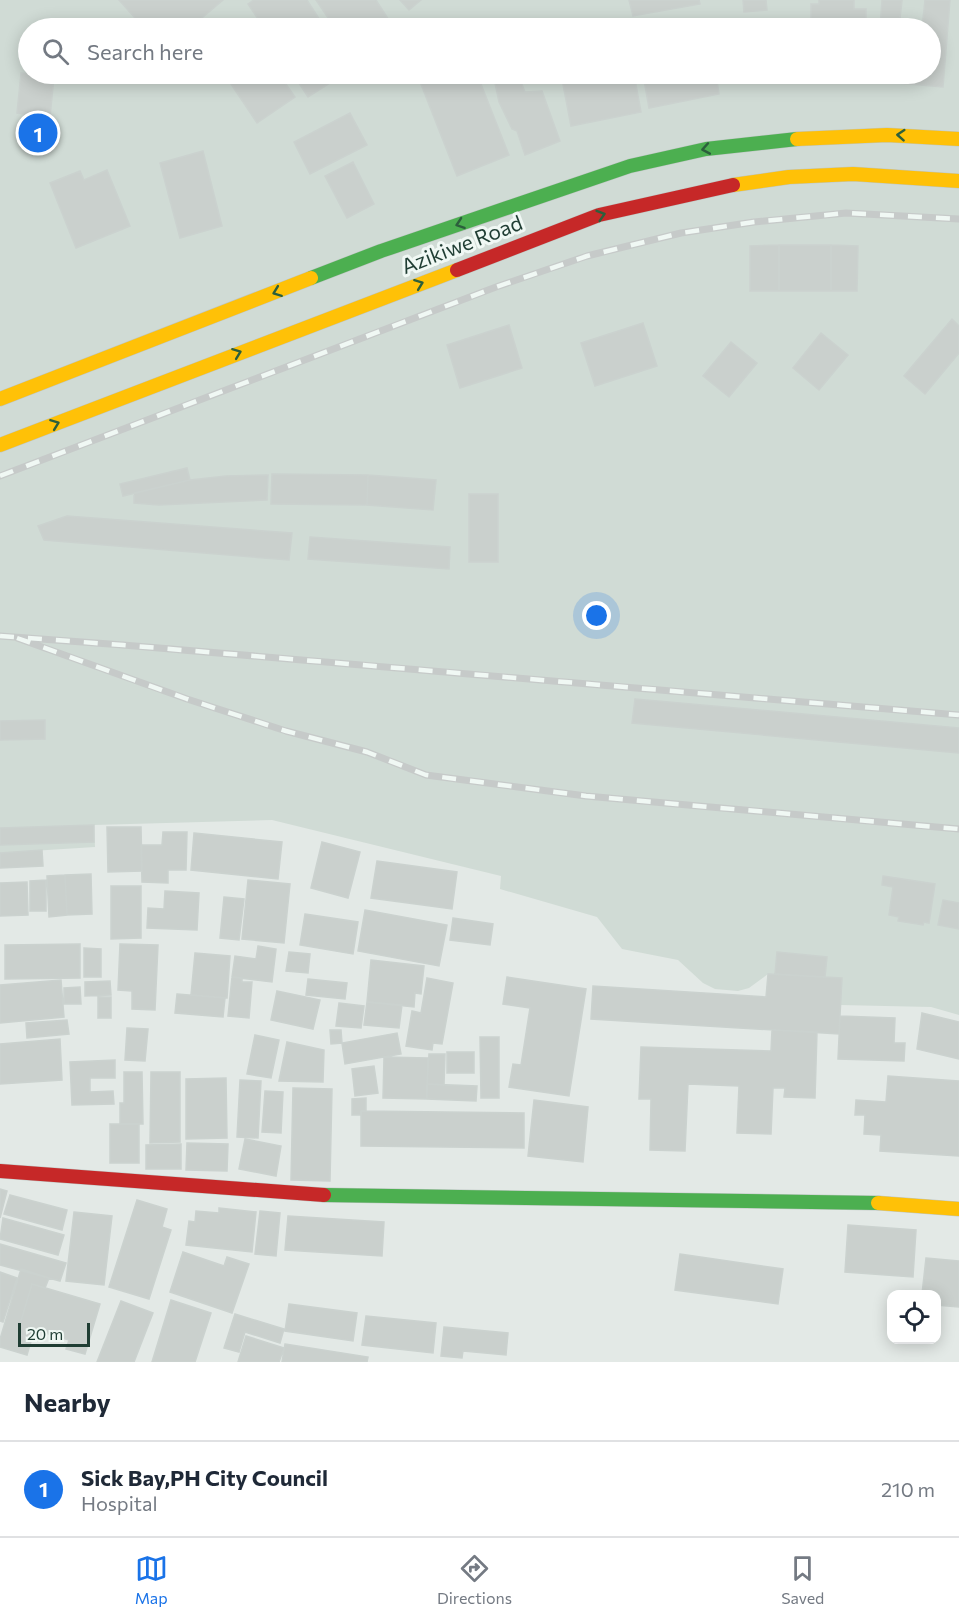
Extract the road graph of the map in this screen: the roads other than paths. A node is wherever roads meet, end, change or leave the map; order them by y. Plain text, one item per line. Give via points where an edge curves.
1 (959, 139) edge
2 (959, 182) edge
3 (0, 399) edge
4 (0, 445) edge
5 (0, 1171) edge
6 (959, 1209) edge

1 -> 3 main road, Azikiwe Road via 887,135 812,137 706,149 630,166 381,251
4 -> 2 main road, Azikiwe Road via 599,214 687,192 774,179 852,174
5 - 6 main road via 343,1196 740,1200

